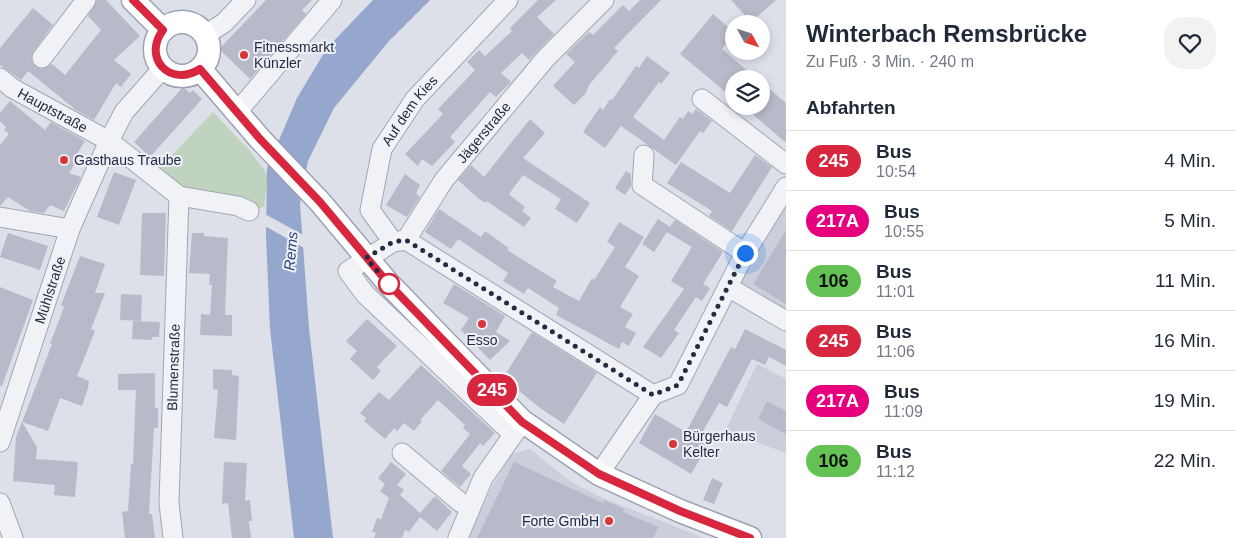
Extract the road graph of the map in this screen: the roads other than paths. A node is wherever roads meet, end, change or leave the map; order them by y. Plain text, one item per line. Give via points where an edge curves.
1 (86, 0) edge
2 (133, 0) edge
3 (246, 0) edge
4 (332, 0) edge
5 (508, 0) edge
6 (604, 0) edge
7 (163, 30) junction
8 (206, 35) junction
9 (42, 58) dead end
10 (163, 68) junction
11 (200, 69) junction
12 (0, 78) edge
13 (702, 99) dead end
14 (237, 112) junction
15 (109, 141) junction
16 (644, 155) dead end
17 (786, 164) edge
18 (786, 187) edge
19 (179, 196) junction
20 (249, 211) dead end
21 (0, 217) edge
22 (70, 229) junction
23 (399, 241) junction
24 (745, 253) junction
25 (366, 258) junction
26 (728, 287) junction
27 (786, 321) edge
28 (653, 395) junction
29 (518, 428) junction
30 (0, 442) edge
31 (402, 453) dead end
32 (599, 474) junction
33 (0, 503) edge
34 (470, 508) junction
35 (13, 538) edge
36 (173, 538) edge
37 (458, 538) edge
38 (750, 538) edge

1 - 9 street
2 - 7 main road
3 - 8 street via 224,23
4 - 14 street
5 - 23 street, Auf dem Kies via 415,99 382,149 370,210
6 - 23 street, Jägerstraße via 546,58 444,180
7 - 8 main road via 177,22 186,22 194,24
7 - 10 main road via 155,44 158,61
8 - 11 main road via 209,53
10 - 11 main road via 185,76
10 - 15 street, Mühlstraße via 124,112
11 - 14 main road
12 - 15 street, Hauptstraße via 12,88
13 - 17 street
14 - 25 main road via 320,202
15 - 19 street, Hauptstraße
15 - 22 street, Mühlstraße
16 - 24 street via 642,185
18 - 24 street
19 - 20 street via 238,206
19 - 36 street, Blumenstraße via 169,503
21 - 22 street
22 - 30 street, Mühlstraße
23 - 25 street, Jägerstraße
23 - 28 street
24 - 26 street
25 - 29 main road
26 - 27 street
26 - 28 street via 678,385
28 - 32 street
29 - 32 main road
29 - 34 street via 483,478
31 - 34 street
32 - 38 main road
33 - 35 street
34 - 37 street

